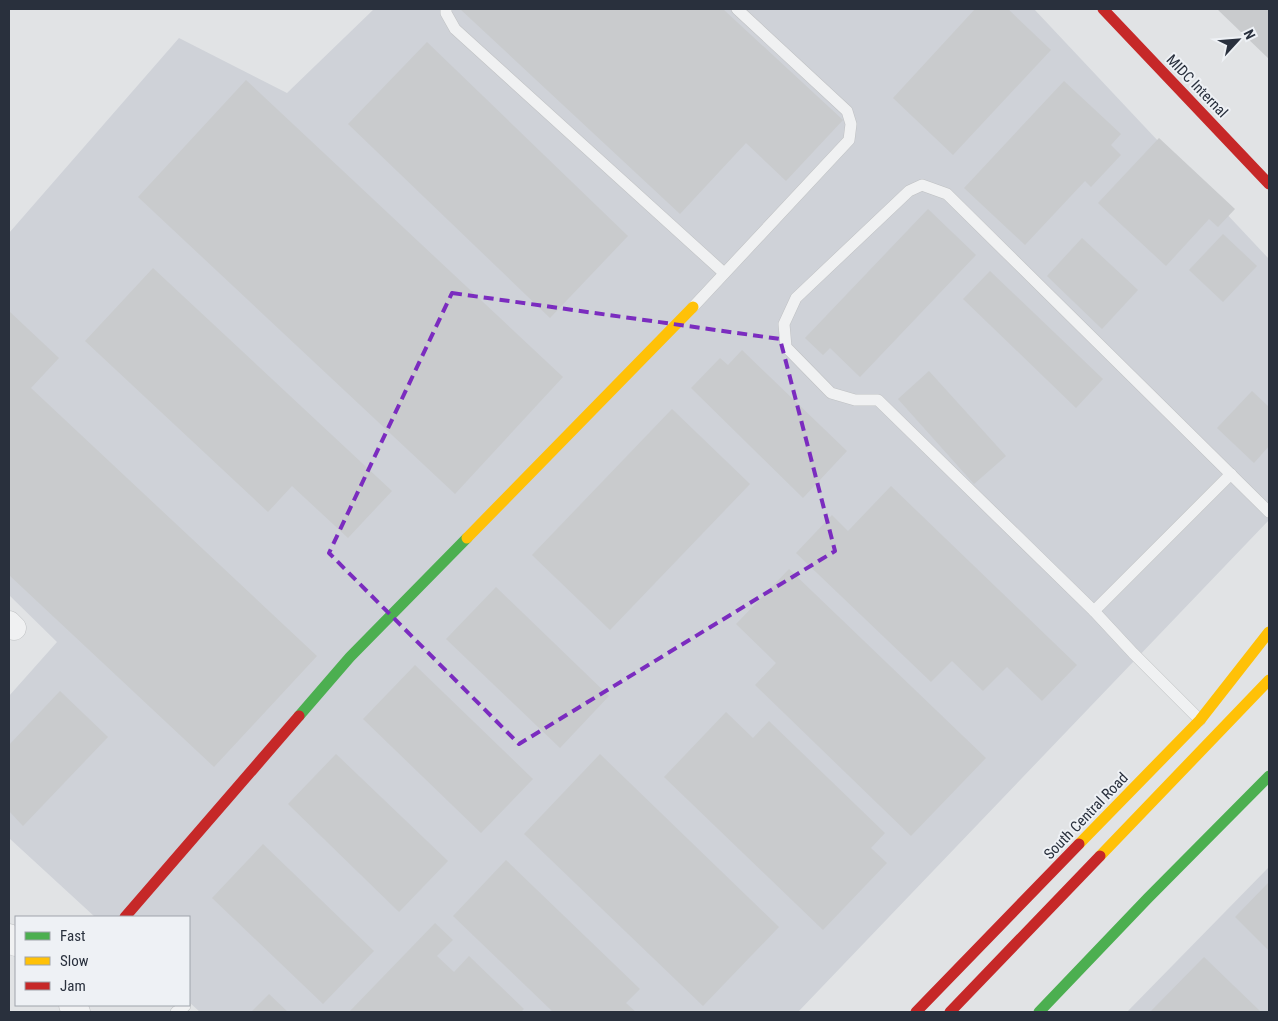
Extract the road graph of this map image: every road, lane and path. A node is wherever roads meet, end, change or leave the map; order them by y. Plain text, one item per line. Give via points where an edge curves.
1 (446, 9) edge
2 (737, 9) edge
3 (1103, 9) edge
4 (1269, 184) edge
5 (724, 273) junction
6 (692, 306) joint
7 (1230, 474) junction
8 (1269, 512) edge
9 (1094, 611) junction
10 (1269, 632) edge
11 (1269, 680) edge
12 (1200, 720) junction
13 (1269, 776) edge
14 (126, 916) edge
15 (916, 1012) edge
16 (950, 1012) edge
17 (1039, 1012) edge

1 - 5 lane via 455,29
2 - 5 lane via 847,111 851,124 849,140
3 - 4 street, MIDC Internal
5 - 6 lane
6 - 14 street via 350,657
7 - 8 lane
7 - 9 lane
7 - 9 lane via 947,194 922,185 908,191 796,298 784,324 786,347 831,393 855,400 878,400
9 - 12 lane
10 - 12 street, South Central Road
11 - 16 street
12 - 15 street, South Central Road
13 - 17 street

